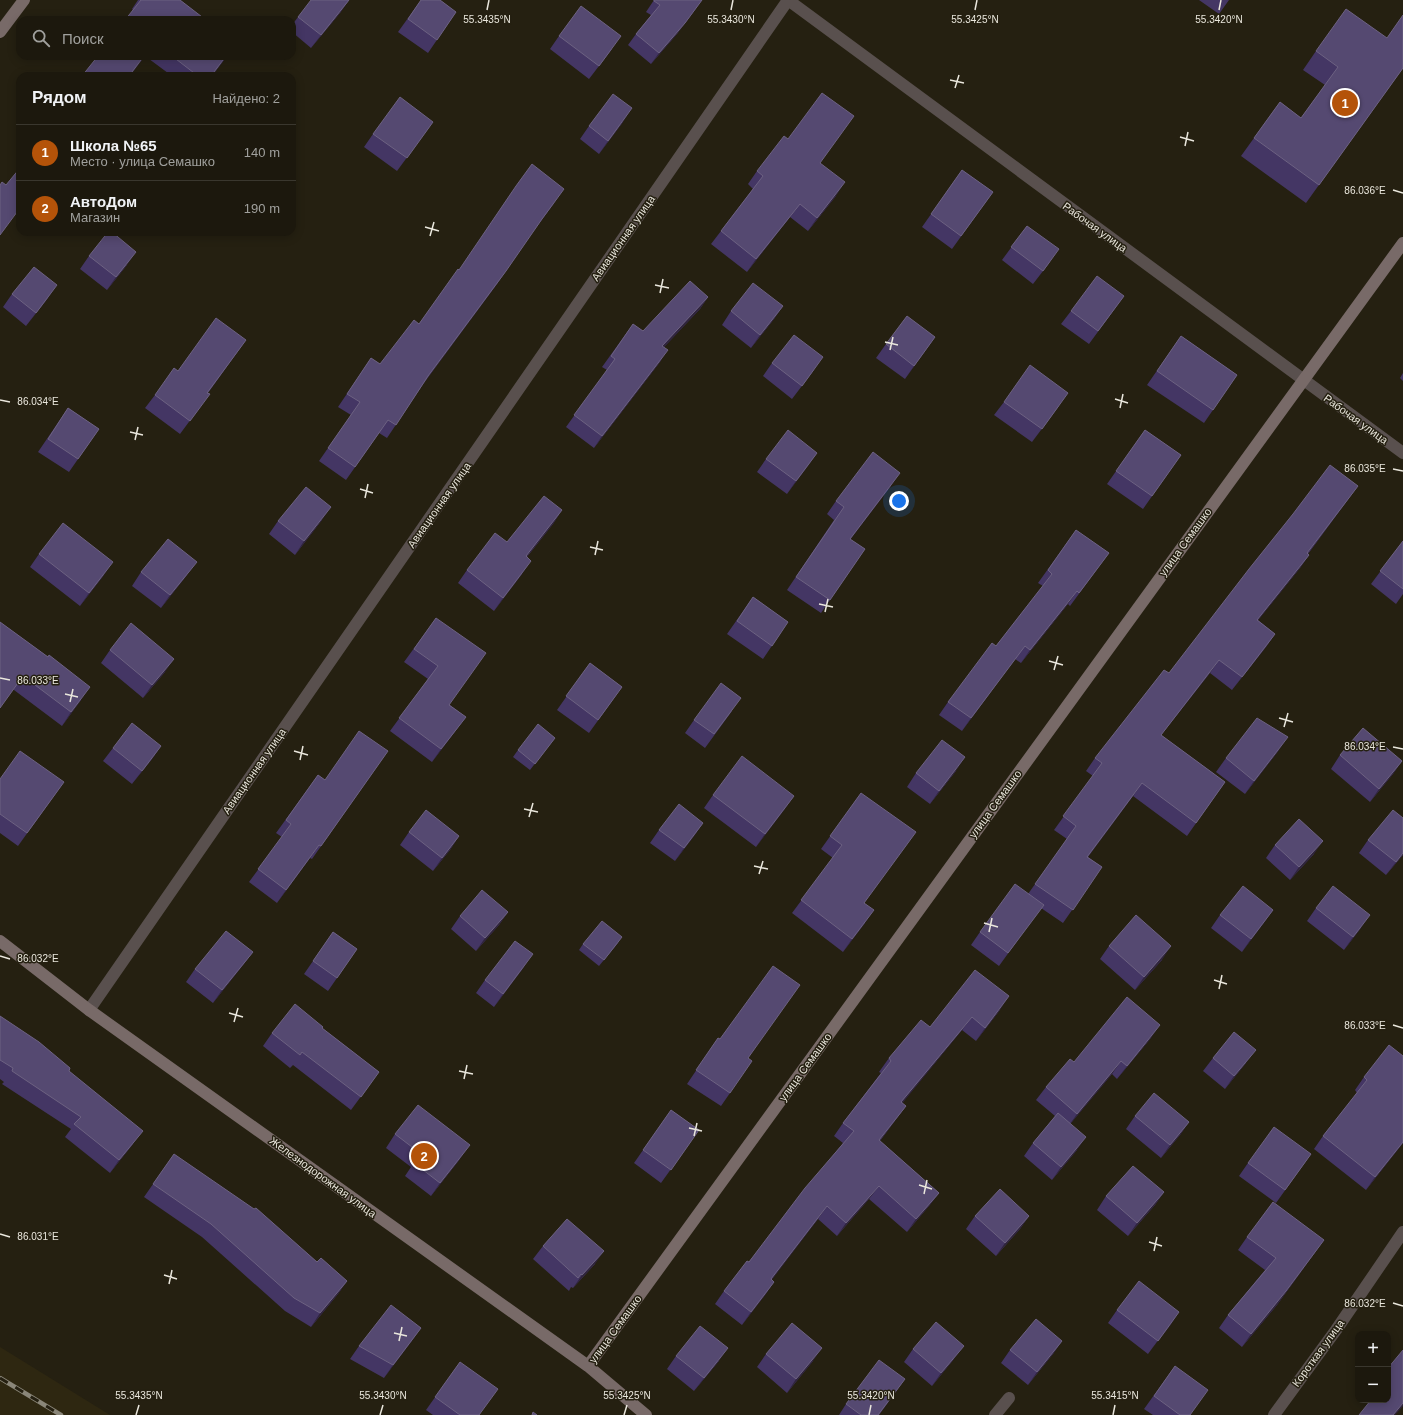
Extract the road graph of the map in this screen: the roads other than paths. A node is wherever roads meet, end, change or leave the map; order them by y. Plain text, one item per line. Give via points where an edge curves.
1 (24, 0) edge
2 (788, 0) edge
3 (0, 32) edge
4 (1403, 242) edge
5 (1303, 380) junction
6 (1403, 453) edge
7 (0, 941) edge
8 (89, 1010) junction
9 (1403, 1232) edge
10 (588, 1366) junction
11 (1009, 1398) dead end
12 (646, 1415) edge
13 (995, 1415) edge
14 (1274, 1415) edge

1 - 3 main road
2 - 5 street, Рабочая улица
2 - 8 street, Авиационная улица
4 - 5 main road, улица Семашко
5 - 6 street, Рабочая улица
5 - 10 main road, улица Семашко
7 - 8 main road, Железнодорожная улица
8 - 10 main road, Железнодорожная улица
9 - 14 street, Короткая улица
10 - 12 main road, Железнодорожная улица
11 - 13 street

